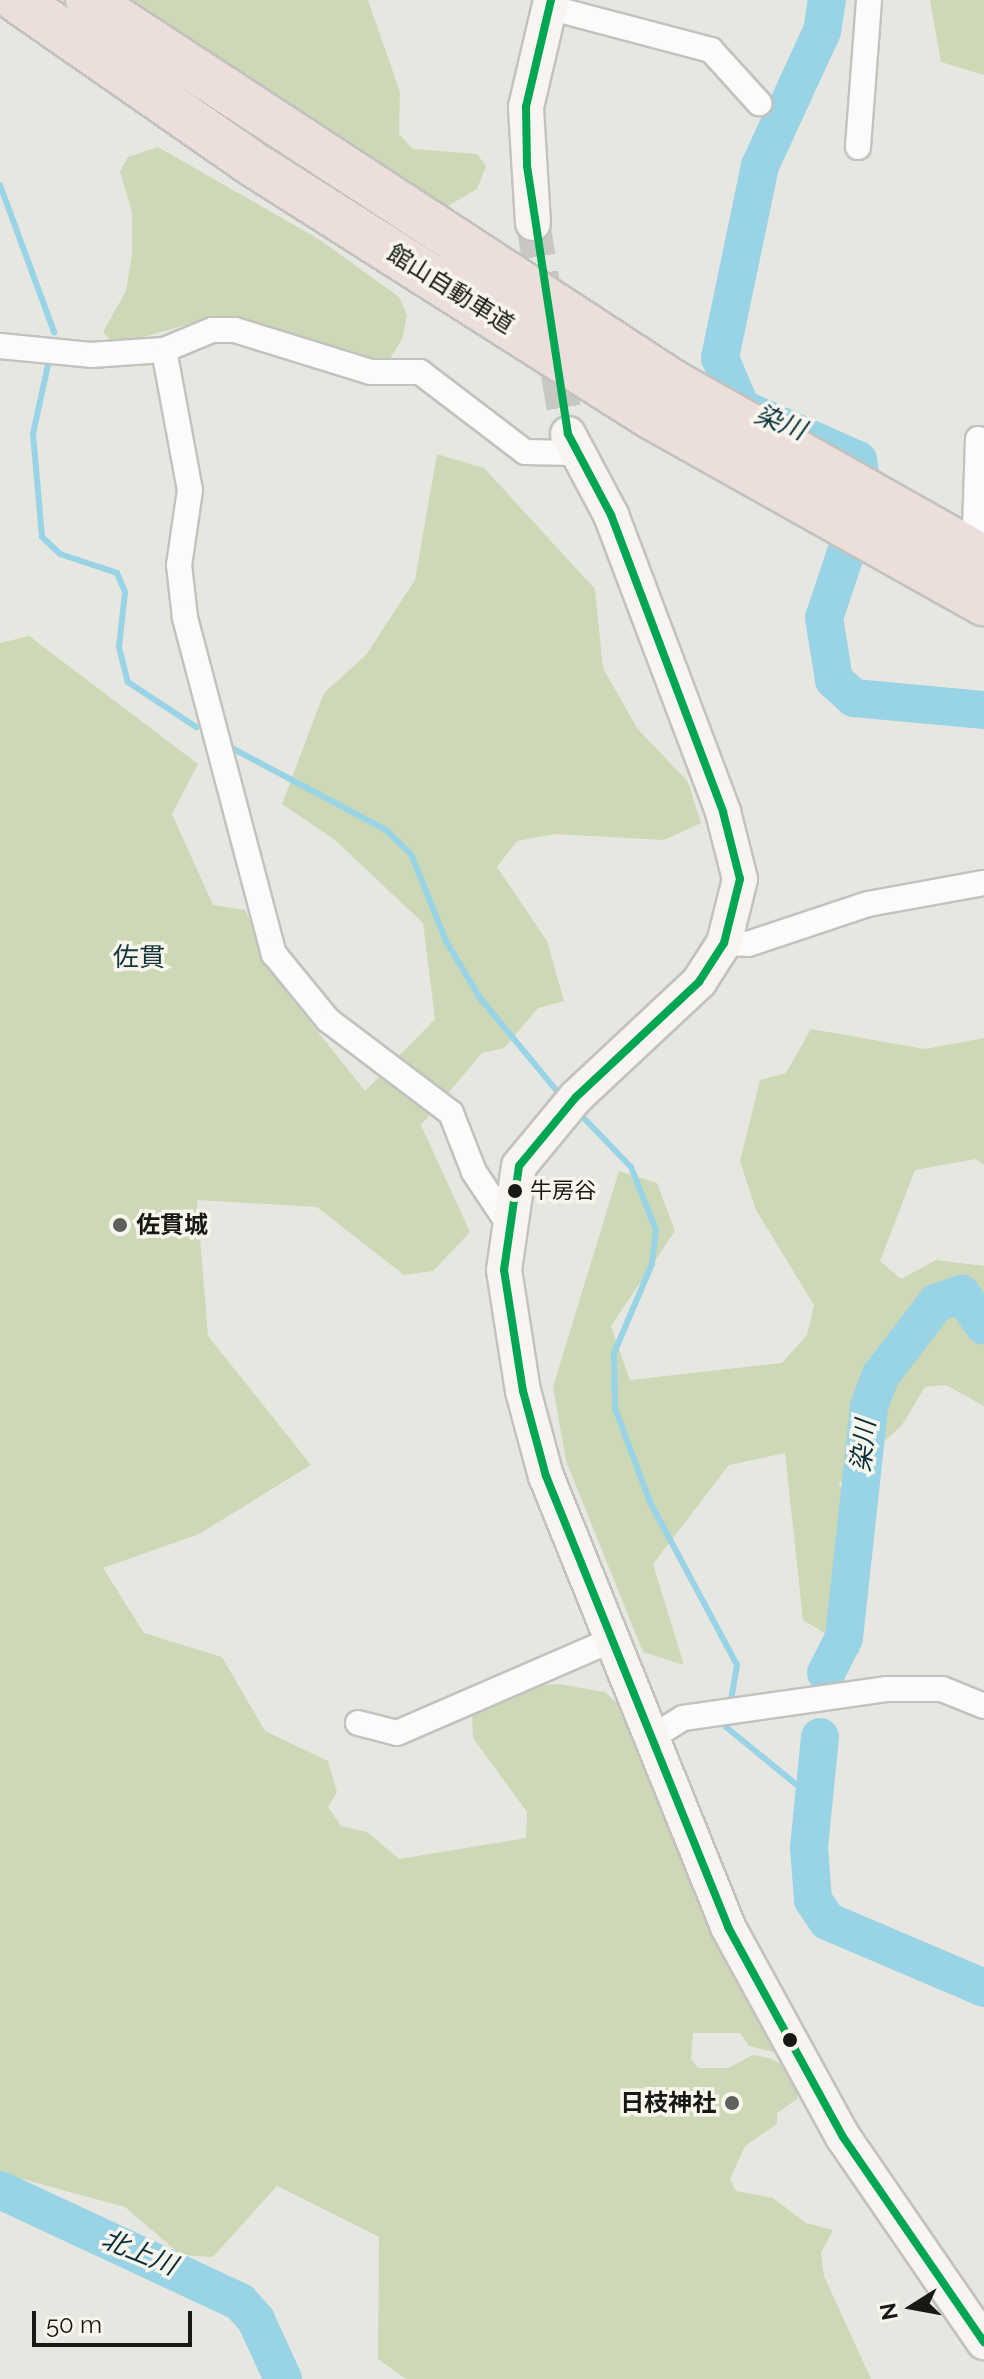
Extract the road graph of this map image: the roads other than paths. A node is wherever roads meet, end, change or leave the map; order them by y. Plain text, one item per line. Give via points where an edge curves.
1 (17, 0) edge
2 (88, 0) edge
3 (869, 0) edge
4 (550, 4) edge
5 (759, 103) dead end
6 (858, 147) dead end
7 (533, 223) tunnel mouth
8 (0, 346) edge
9 (164, 350) junction
10 (663, 400) junction
11 (978, 439) dead end
12 (570, 444) joint
13 (984, 535) edge
14 (984, 558) edge
15 (984, 603) edge
16 (984, 883) edge
17 (724, 943) junction
18 (506, 1220) junction
19 (610, 1641) junction
20 (984, 1706) edge
21 (358, 1723) dead end
22 (648, 1740) junction
23 (984, 2342) edge

1 - 10 highway, 館山自動車道 via 253,164
2 - 10 highway, 館山自動車道
3 - 6 street
4 - 5 street via 711,50
4 - 7 main road via 526,107
8 - 9 street via 91,355
9 - 12 street via 212,330 235,330 371,372 420,372 525,452
9 - 18 street via 190,490 179,565 185,618 274,954 328,1020 451,1113 474,1172
10 - 14 highway, 館山自動車道
10 - 15 highway, 館山自動車道
11 - 13 street via 975,529
12 - 17 main road via 611,515 723,812 740,879
16 - 17 street via 868,904 748,944
17 - 18 main road via 699,982 550,1124 519,1166
18 - 19 main road via 504,1270 523,1391 546,1476
19 - 21 street via 397,1733
19 - 22 main road
20 - 22 street via 942,1689 886,1689 683,1718
22 - 23 main road via 728,1927 843,2137

